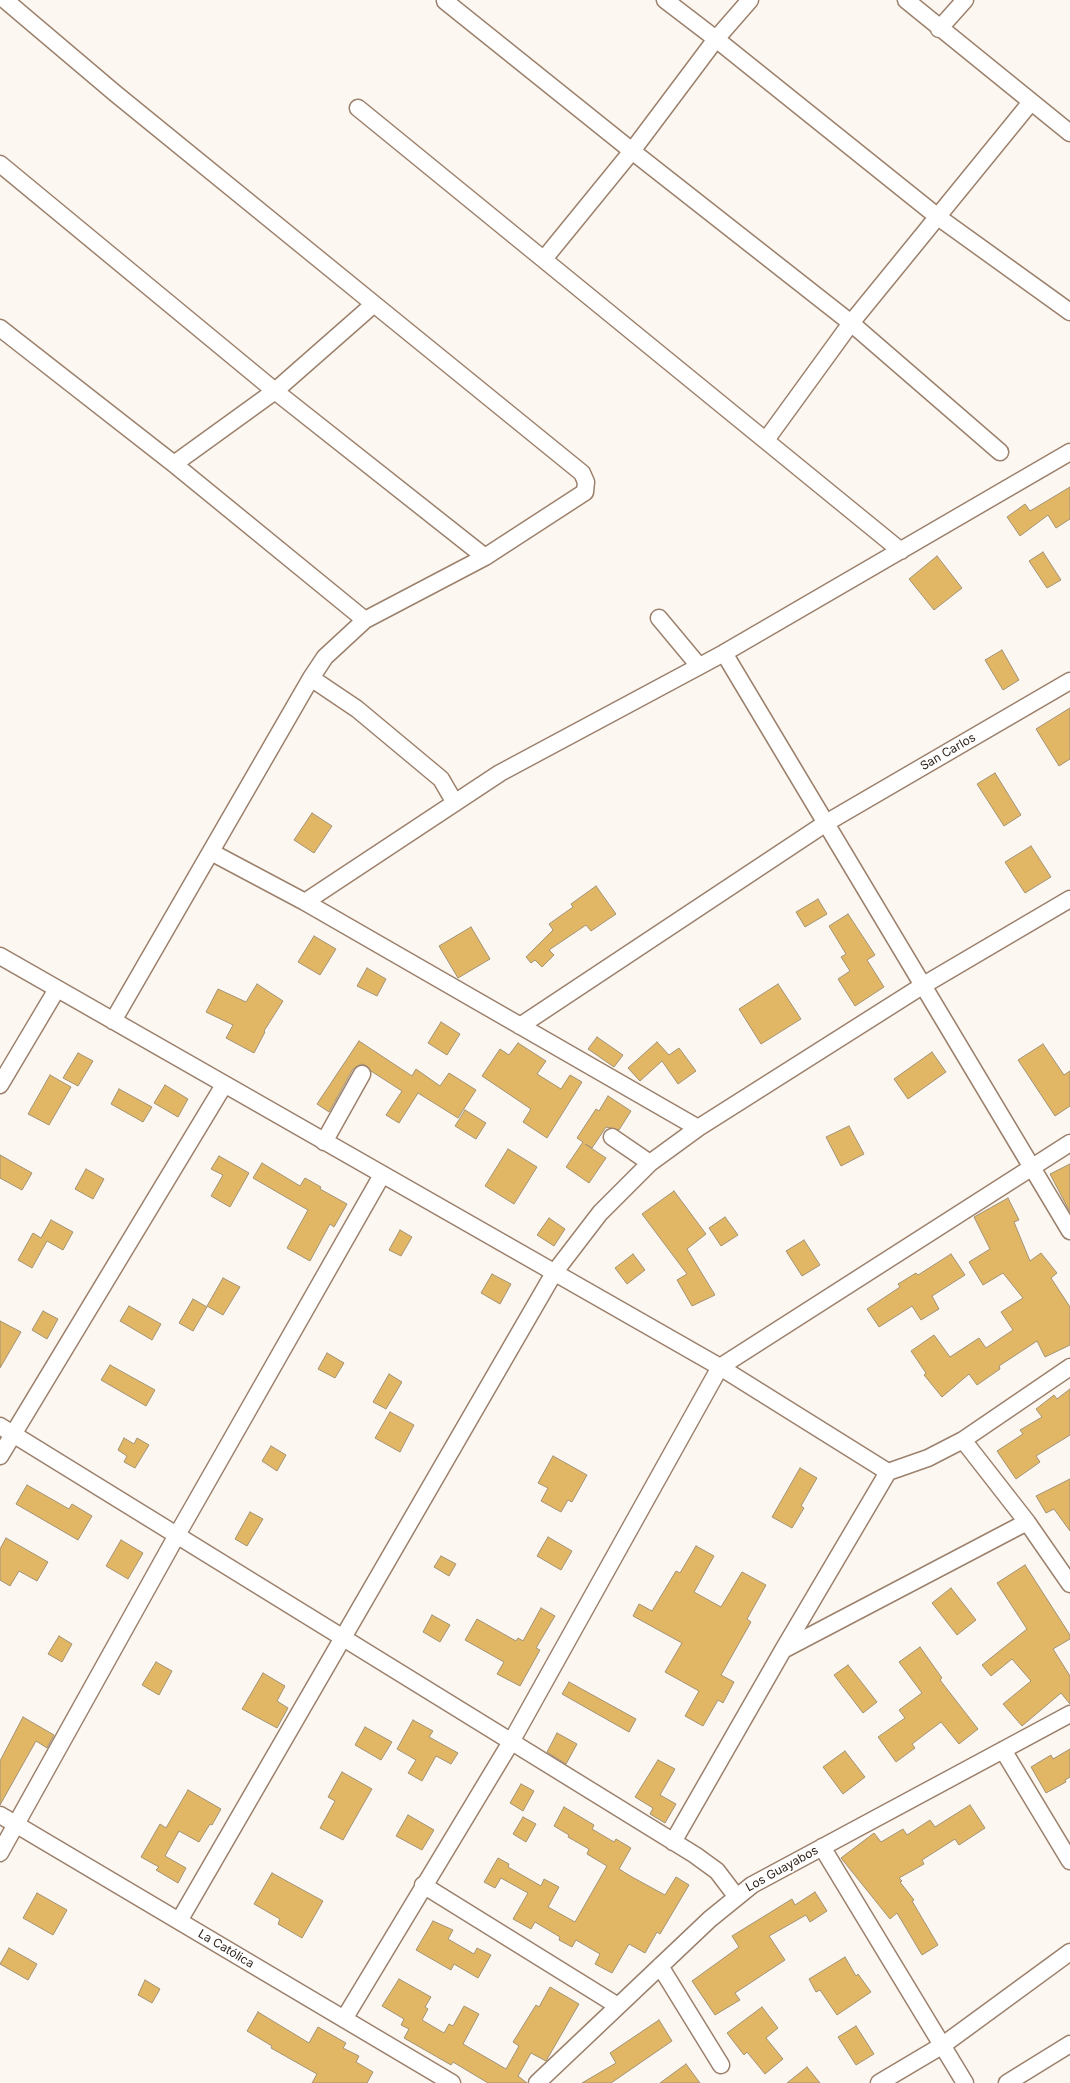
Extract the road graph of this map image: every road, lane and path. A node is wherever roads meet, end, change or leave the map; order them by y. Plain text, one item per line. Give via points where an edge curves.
1 (5, 0) edge
2 (665, 0) edge
3 (750, 0) edge
4 (906, 0) edge
5 (965, 0) edge
6 (446, 1) edge
7 (939, 28) junction
8 (716, 39) junction
9 (1031, 102) junction
10 (358, 108) dead end
11 (1070, 133) edge
12 (632, 151) junction
13 (0, 164) edge
14 (938, 217) junction
15 (544, 259) junction
16 (374, 304) junction
17 (1070, 312) edge
18 (851, 323) junction
19 (0, 328) edge
20 (275, 391) junction
21 (766, 440) junction
22 (1000, 452) dead end
23 (1070, 452) edge
24 (174, 464) junction
25 (902, 550) junction
26 (485, 558) junction
27 (659, 618) dead end
28 (365, 620) junction
29 (724, 653) junction
30 (699, 666) junction
31 (311, 678) junction
32 (1070, 681) edge
33 (455, 803) junction
34 (826, 823) junction
35 (211, 852) junction
36 (1070, 899) edge
37 (305, 902) junction
38 (0, 956) edge
39 (922, 986) junction
40 (57, 989) junction
41 (113, 1021) junction
42 (520, 1026) junction
43 (362, 1074) dead end
44 (0, 1085) edge
45 (224, 1085) junction
46 (698, 1128) junction
47 (612, 1136) dead end
48 (324, 1142) junction
49 (1070, 1142) edge
50 (650, 1163) junction
51 (1031, 1166) junction
52 (382, 1175) junction
53 (1070, 1232) edge
54 (554, 1273) junction
55 (720, 1367) junction
56 (1070, 1367) edge
57 (7, 1430) edge
58 (963, 1440) junction
59 (0, 1456) edge
60 (888, 1472) junction
61 (1027, 1522) junction
62 (177, 1535) junction
63 (1070, 1584) edge
64 (343, 1638) junction
65 (782, 1650) junction
66 (1070, 1714) edge
67 (511, 1742) junction
68 (1003, 1750) junction
69 (0, 1815) edge
70 (16, 1824) junction
71 (673, 1842) junction
72 (822, 1847) junction
73 (0, 1853) edge
74 (1070, 1860) edge
75 (424, 1885) junction
76 (736, 1896) junction
77 (179, 1921) junction
78 (1070, 1952) edge
79 (660, 1966) junction
80 (618, 2006) junction
81 (344, 2019) junction
82 (943, 2045) junction
83 (1068, 2049) edge
84 (721, 2065) dead end
85 (452, 2083) edge
86 (537, 2083) edge
87 (879, 2083) edge
88 (965, 2083) edge
89 (1007, 2083) edge

1 - 16 street
2 - 8 street
3 - 8 street
4 - 7 street
5 - 7 street
6 - 12 street
7 - 9 street
8 - 12 street
8 - 14 street
9 - 11 street
9 - 14 street
10 - 15 street
12 - 15 street
12 - 18 street
13 - 20 street
14 - 17 street
14 - 18 street
15 - 21 street
16 - 20 street
16 - 26 street via 582,473 586,482 585,492
18 - 21 street
18 - 22 street
19 - 24 street
20 - 24 street
20 - 26 street
21 - 25 street
23 - 25 street
24 - 28 street
25 - 29 street
26 - 28 street
27 - 30 street
28 - 31 street via 325,657
29 - 30 street
29 - 34 street
30 - 33 street via 500,773
31 - 33 street via 357,709 441,779
31 - 35 street
32 - 34 street, San Carlos
33 - 37 street
34 - 39 street
34 - 42 street, San Carlos
35 - 37 street
35 - 41 street
36 - 39 street
37 - 42 street
38 - 40 street
39 - 46 street
39 - 51 street
40 - 41 street
40 - 44 street
41 - 45 street
42 - 46 street
43 - 48 street
45 - 48 street
45 - 57 street
46 - 50 street
47 - 50 street
48 - 52 street
49 - 51 street
50 - 54 street via 600,1213
51 - 53 street
51 - 55 street
52 - 54 street
52 - 62 street
54 - 55 street
54 - 64 street
55 - 60 street
55 - 67 street
56 - 58 street
57 - 59 street
57 - 62 street
58 - 60 street via 928,1458
58 - 61 street
60 - 65 street
61 - 63 street
61 - 65 street
62 - 64 street
62 - 70 street
64 - 67 street
64 - 77 street
65 - 71 street
66 - 68 street, Los Guayabos
67 - 71 street
67 - 75 street
68 - 72 street, Los Guayabos
68 - 74 street
69 - 70 street, La Católica
70 - 73 street
70 - 77 street, La Católica
71 - 76 street via 717,1871
72 - 76 street, Los Guayabos
72 - 82 street
75 - 80 street
75 - 81 street
76 - 79 street, Los Guayabos
77 - 81 street, La Católica
78 - 82 street
79 - 80 street, Los Guayabos
79 - 84 street
80 - 86 street, Los Guayabos
81 - 85 street, La Católica
82 - 87 street
82 - 88 street
83 - 89 street

